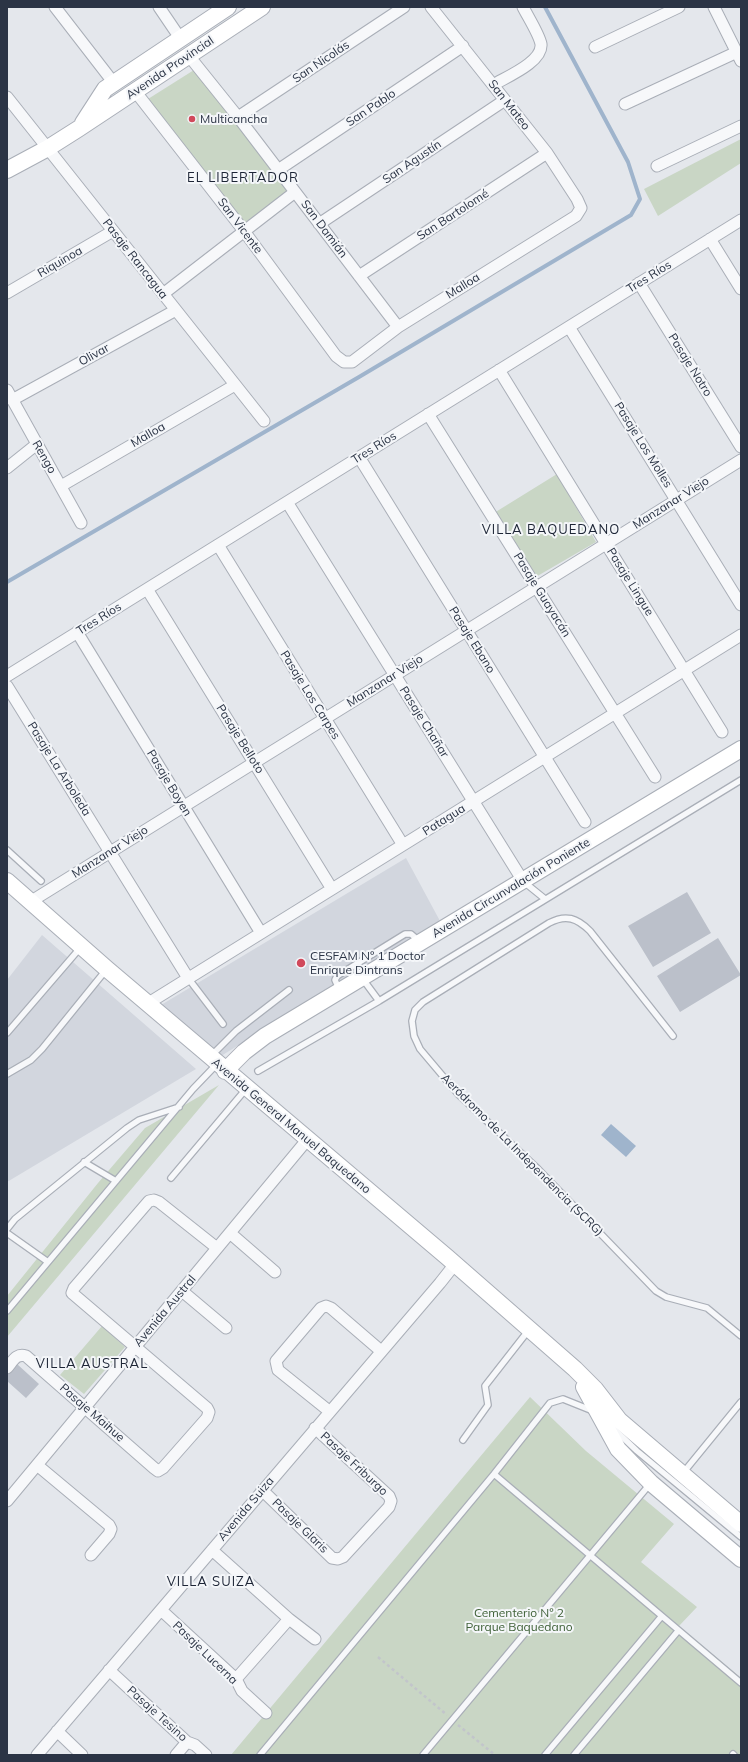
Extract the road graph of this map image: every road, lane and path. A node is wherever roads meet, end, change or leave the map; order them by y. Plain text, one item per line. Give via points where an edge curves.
1 (55, 7) edge
2 (159, 7) edge
3 (228, 7) edge
4 (262, 7) edge
5 (404, 7) edge
6 (431, 7) edge
7 (523, 7) edge
8 (679, 7) edge
9 (714, 7) edge
10 (180, 38) junction
11 (463, 46) junction
12 (595, 47) dead end
13 (189, 56) junction
14 (739, 56) edge
15 (113, 82) junction
16 (493, 85) junction
17 (136, 91) junction
18 (7, 98) edge
19 (505, 100) junction
20 (625, 104) dead end
21 (238, 117) junction
22 (741, 126) edge
23 (78, 129) junction
24 (48, 148) junction
25 (547, 153) junction
26 (657, 166) dead end
27 (7, 170) edge
28 (278, 170) junction
29 (295, 192) junction
30 (581, 208) joint
31 (741, 220) edge
32 (319, 224) junction
33 (113, 231) junction
34 (244, 231) junction
35 (710, 239) junction
36 (360, 276) junction
37 (639, 283) junction
38 (741, 289) edge
39 (7, 292) edge
40 (163, 294) junction
41 (176, 310) junction
42 (569, 326) junction
43 (398, 327) junction
44 (344, 362) joint
45 (499, 370) junction
46 (235, 385) junction
47 (10, 395) edge
48 (428, 414) junction
49 (264, 421) dead end
50 (37, 444) junction
51 (741, 447) edge
52 (359, 457) junction
53 (741, 460) edge
54 (7, 468) edge
55 (61, 486) junction
56 (676, 500) junction
57 (287, 502) junction
58 (81, 523) dead end
59 (606, 544) junction
60 (218, 545) junction
61 (537, 587) junction
62 (147, 589) junction
63 (741, 605) edge
64 (466, 631) junction
65 (77, 632) junction
66 (741, 635) edge
67 (684, 670) junction
68 (395, 675) junction
69 (7, 676) edge
70 (7, 686) edge
71 (616, 713) junction
72 (325, 719) junction
73 (722, 732) dead end
74 (741, 749) edge
75 (544, 757) junction
76 (254, 763) junction
77 (656, 777) dead end
78 (741, 780) edge
79 (473, 802) junction
80 (183, 807) junction
81 (584, 822) dead end
82 (403, 845) junction
83 (7, 850) edge
84 (110, 852) junction
85 (7, 881) edge
86 (41, 881) dead end
87 (523, 881) junction
88 (332, 889) junction
89 (545, 900) junction
90 (30, 902) junction
91 (261, 933) junction
92 (420, 943) junction
93 (81, 947) junction
94 (107, 970) junction
95 (188, 978) junction
96 (362, 978) junction
97 (289, 990) dead end
98 (340, 991) junction
99 (379, 1001) junction
100 (147, 1004) junction
101 (223, 1024) dead end
102 (7, 1034) edge
103 (673, 1036) dead end
104 (217, 1064) junction
105 (258, 1071) dead end
106 (7, 1074) edge
107 (246, 1088) junction
108 (179, 1107) junction
109 (307, 1140) junction
110 (84, 1162) junction
111 (171, 1178) dead end
112 (116, 1181) junction
113 (7, 1229) edge
114 (7, 1233) edge
115 (230, 1233) junction
116 (217, 1248) junction
117 (48, 1262) junction
118 (455, 1264) junction
119 (275, 1272) dead end
120 (182, 1290) junction
121 (7, 1311) edge
122 (226, 1328) dead end
123 (529, 1329) junction
124 (741, 1336) edge
125 (135, 1347) junction
126 (381, 1351) junction
127 (7, 1368) edge
128 (575, 1369) junction
129 (741, 1402) edge
130 (86, 1407) junction
131 (329, 1411) junction
132 (596, 1412) junction
133 (315, 1428) junction
134 (463, 1440) dead end
135 (38, 1465) junction
136 (494, 1474) junction
137 (682, 1474) junction
138 (651, 1483) junction
139 (262, 1490) junction
140 (7, 1501) edge
141 (741, 1524) edge
142 (741, 1537) edge
143 (212, 1550) junction
144 (91, 1555) dead end
145 (591, 1556) junction
146 (338, 1559) joint
147 (741, 1559) edge
148 (161, 1610) junction
149 (661, 1616) junction
150 (289, 1619) junction
151 (678, 1630) junction
152 (315, 1639) dead end
153 (378, 1657) dead end
154 (109, 1670) junction
155 (236, 1679) junction
156 (741, 1684) edge
157 (266, 1713) dead end
158 (452, 1720) junction
159 (57, 1732) junction
160 (187, 1742) junction
161 (37, 1755) edge
162 (82, 1755) edge
163 (176, 1755) edge
164 (206, 1755) edge
165 (260, 1755) edge
166 (423, 1755) edge
167 (495, 1755) edge
168 (545, 1755) edge
169 (574, 1755) edge

1 - 15 street
2 - 10 street
3 - 10 main road, Avenida Provincial
4 - 13 main road, Avenida Provincial
5 - 21 street, San Nicolás
6 - 11 street, San Mateo
7 - 16 street via 541,44 540,53 535,60
8 - 12 street
9 - 14 street
10 - 15 main road, Avenida Provincial
11 - 16 street, San Mateo
11 - 28 street, San Pablo
13 - 17 main road, Avenida Provincial
13 - 21 street, San Damián
14 - 20 street
15 - 23 main road, Avenida Provincial via 105,88
16 - 19 street, San Mateo
17 - 23 main road, Avenida Provincial
17 - 34 street, San Vicente
18 - 24 street, Pasaje Rancagua
19 - 25 street, San Mateo
19 - 32 street, San Agustín
21 - 28 street, San Damián
22 - 26 street
23 - 24 main road, Avenida Provincial
24 - 27 main road, Avenida Provincial
24 - 33 street, Pasaje Rancagua
25 - 30 street, San Mateo
25 - 36 street, San Bartolomé
28 - 29 street, San Damián
29 - 32 street, San Damián
29 - 34 street
30 - 43 street, Malloa via 576,216
31 - 35 street, Tres Ríos
32 - 36 street, San Damián
33 - 39 street, Riquinoa
33 - 40 street, Pasaje Rancagua
34 - 40 street
34 - 44 street, San Vicente via 336,356
35 - 37 street, Tres Ríos
35 - 38 street
36 - 43 street, San Damián
37 - 42 street, Tres Ríos
37 - 51 street, Pasaje Notro
40 - 41 street, Pasaje Rancagua
41 - 46 street, Pasaje Rancagua
41 - 47 street, Olivar
42 - 45 street, Tres Ríos
42 - 56 street, Pasaje Los Molles
43 - 44 street, Malloa via 352,362
45 - 48 street, Tres Ríos
45 - 59 street, Pasaje Lingue
46 - 49 street, Pasaje Rancagua
46 - 55 street, Malloa
47 - 50 street, Rengo
48 - 52 street, Tres Ríos
48 - 61 street, Pasaje Guayacán
50 - 54 street
50 - 55 street, Rengo
52 - 57 street, Tres Ríos
52 - 64 street, Pasaje Ebano
53 - 56 street, Manzanar Viejo
55 - 58 street, Rengo
56 - 59 street, Manzanar Viejo
56 - 63 street, Pasaje Los Molles
57 - 60 street, Tres Ríos
57 - 68 street, Pasaje Chañar
59 - 61 street, Manzanar Viejo
59 - 67 street, Pasaje Lingue
60 - 62 street, Tres Ríos
60 - 72 street, Pasaje Los Carpes
61 - 64 street, Manzanar Viejo
61 - 71 street, Pasaje Guayacán
62 - 65 street, Tres Ríos
62 - 76 street, Pasaje Belloto
64 - 68 street, Manzanar Viejo
64 - 75 street, Pasaje Ebano
65 - 69 street, Tres Ríos
65 - 80 street, Pasaje Boyen
66 - 67 street, Patagua
67 - 71 street, Patagua
67 - 73 street, Pasaje Lingue
68 - 72 street, Manzanar Viejo
68 - 79 street, Pasaje Chañar
70 - 84 street, Pasaje La Arboleda
71 - 75 street, Patagua
71 - 77 street, Pasaje Guayacán
72 - 76 street, Manzanar Viejo
72 - 82 street, Pasaje Los Carpes
74 - 87 main road, Avenida Circunvalación Poniente
75 - 79 street, Patagua
75 - 81 street, Pasaje Ebano
76 - 80 street, Manzanar Viejo
76 - 88 street, Pasaje Belloto
78 - 89 lane
79 - 82 street, Patagua
79 - 87 street, Pasaje Chañar
80 - 84 street, Manzanar Viejo
80 - 91 street, Pasaje Boyen
82 - 88 street, Patagua
83 - 86 lane
84 - 90 street, Manzanar Viejo
84 - 95 street, Pasaje La Arboleda
85 - 90 main road, Avenida General Manuel Baquedano
87 - 89 lane
87 - 92 main road, Avenida Circunvalación Poniente
88 - 91 street, Patagua
89 - 99 lane
90 - 93 main road, Avenida General Manuel Baquedano
91 - 95 street, Patagua
92 - 96 main road, Avenida Circunvalación Poniente
92 - 98 lane via 411,934 405,934 337,976 335,980
93 - 94 main road, Avenida General Manuel Baquedano
93 - 102 lane
94 - 100 main road, Avenida General Manuel Baquedano
94 - 106 lane via 42,1049 31,1060
95 - 100 street, Patagua
95 - 101 lane
96 - 98 main road, Avenida Circunvalación Poniente
96 - 99 lane
97 - 104 lane via 236,1031
98 - 104 main road, Avenida Circunvalación Poniente
99 - 105 lane
100 - 104 main road, Avenida General Manuel Baquedano
103 - 124 lane, Aeródromo de La Independencia (SCRG) via 590,931 581,922 565,917 549,923 423,1002 415,1010 412,1021 414,1036 420,1049 458,1094 538,1169 656,1291 666,1297 707,1308
104 - 107 main road, Avenida General Manuel Baquedano
104 - 108 lane
107 - 109 main road, Avenida General Manuel Baquedano
107 - 111 lane
108 - 110 lane via 139,1120
108 - 112 lane
109 - 115 street, Avenida Austral
109 - 118 main road, Avenida General Manuel Baquedano
110 - 112 lane
110 - 113 lane via 15,1219
112 - 117 lane
114 - 117 lane
115 - 116 street, Avenida Austral
115 - 119 street
116 - 120 street, Avenida Austral
116 - 125 street via 159,1202 149,1201 74,1288 74,1296
117 - 121 lane
118 - 123 main road, Avenida General Manuel Baquedano
118 - 126 street, Avenida Suiza
120 - 122 street
120 - 125 street, Avenida Austral
123 - 128 main road, Avenida General Manuel Baquedano
123 - 134 lane via 484,1386 488,1405
125 - 130 street, Avenida Austral
125 - 130 street, Pasaje Maihue via 207,1408 207,1418 158,1471
126 - 131 street, Avenida Suiza
126 - 131 street via 326,1306 321,1308 276,1361 276,1366
127 - 130 street, Pasaje Maihue via 17,1356 26,1356
128 - 132 main road, Avenida General Manuel Baquedano
128 - 137 main road, Avenida General Manuel Baquedano via 595,1389 619,1420
129 - 137 lane
130 - 135 street, Avenida Austral
131 - 133 street, Avenida Suiza
132 - 136 lane via 563,1399 550,1403
132 - 138 main road, Avenida General Manuel Baquedano via 618,1449
132 - 142 lane via 637,1451
133 - 139 street, Avenida Suiza
133 - 146 street, Pasaje Friburgo via 389,1496 392,1502 348,1552
135 - 140 street, Avenida Austral
135 - 144 street via 109,1525 109,1534
136 - 145 lane
136 - 165 lane
137 - 141 main road, Avenida General Manuel Baquedano
138 - 145 lane
138 - 147 main road, Avenida General Manuel Baquedano
139 - 143 street, Avenida Suiza
139 - 146 street, Pasaje Glaris via 332,1558
143 - 148 street, Avenida Suiza
143 - 150 street
145 - 149 lane
145 - 158 lane
148 - 154 street, Avenida Suiza
148 - 155 street, Pasaje Lucerna
149 - 151 lane
149 - 168 lane
150 - 152 street
150 - 155 street
151 - 156 lane
151 - 169 lane
153 - 158 path
154 - 159 street, Avenida Suiza
154 - 160 street, Pasaje Tesino
155 - 157 street, Pasaje Lucerna via 242,1691
158 - 166 lane
158 - 167 path
159 - 161 street, Avenida Suiza
159 - 162 street
160 - 163 street
160 - 164 street, Pasaje Tesino via 195,1745

